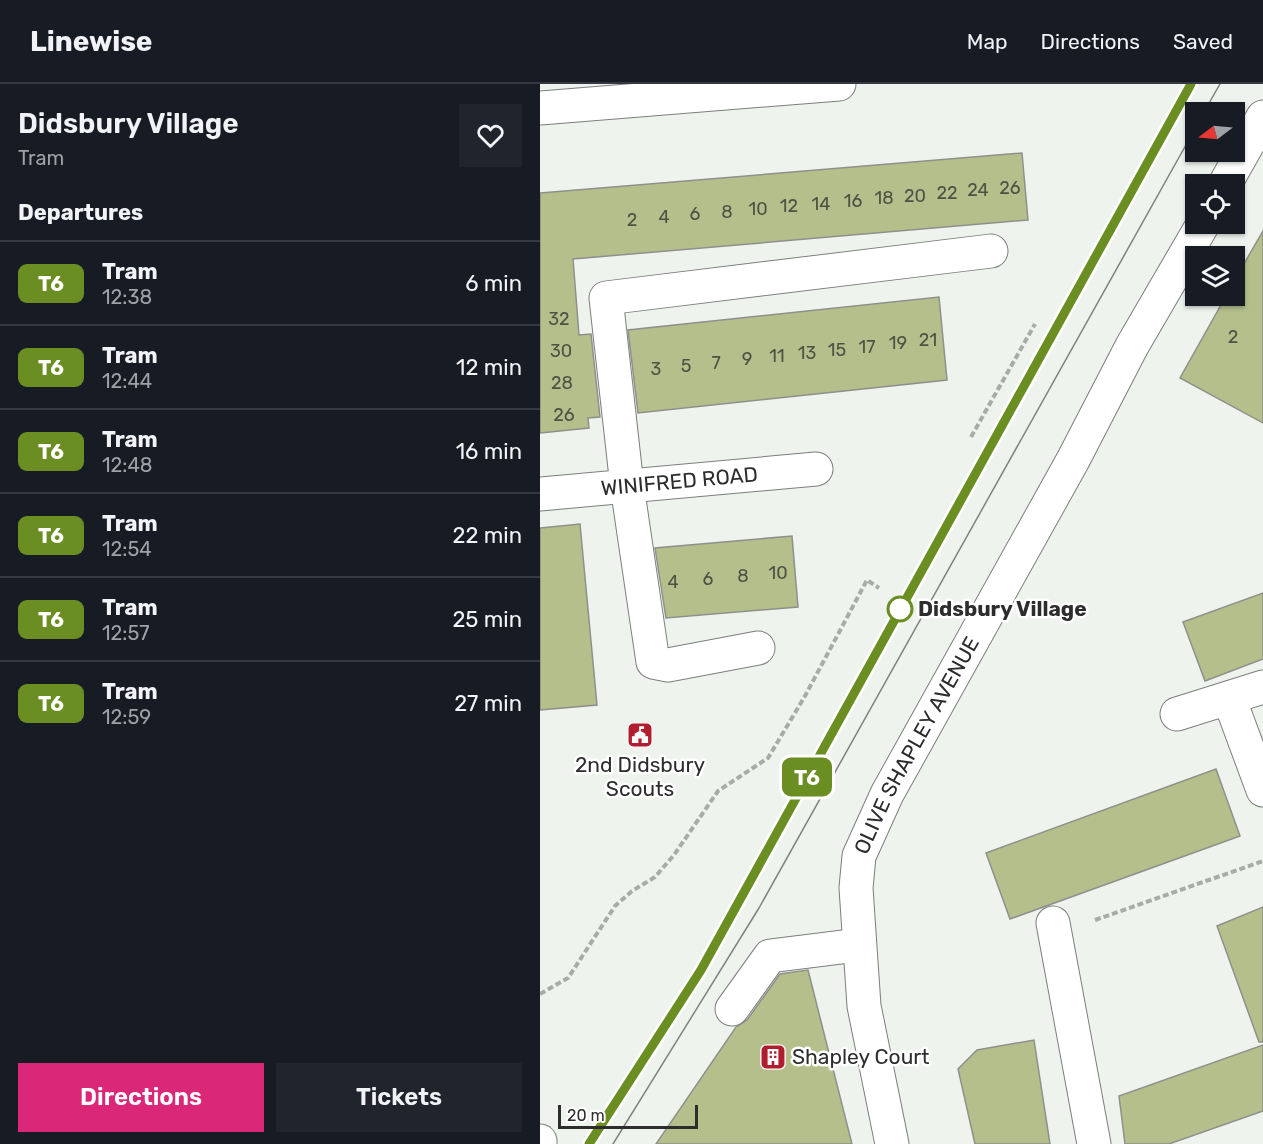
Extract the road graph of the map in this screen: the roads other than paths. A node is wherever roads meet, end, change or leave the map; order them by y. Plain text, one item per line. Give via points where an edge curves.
1 (839, 84) edge
2 (589, 94) edge
3 (540, 108) edge
4 (1263, 117) edge
5 (1231, 174) edge
6 (1197, 234) edge
7 (991, 251) dead end
8 (816, 469) dead end
9 (627, 486) junction
10 (540, 494) edge
11 (758, 648) dead end
12 (1263, 687) edge
13 (1229, 698) junction
14 (1177, 714) dead end
15 (1263, 790) edge
16 (1054, 929) road end
17 (858, 945) junction
18 (732, 1009) dead end
19 (892, 1144) edge
20 (1094, 1144) edge

1 - 2 street
2 - 3 street
4 - 5 street
6 - 17 street, OLIVE SHAPLEY AVENUE via 887,794 859,856
7 - 9 street via 606,298
8 - 9 street, WINIFRED ROAD
9 - 10 street, WINIFRED ROAD
9 - 11 street via 653,662 668,665
12 - 13 street
13 - 14 street
13 - 15 street
16 - 20 street
17 - 18 street via 770,956
17 - 19 street, OLIVE SHAPLEY AVENUE via 864,1006

